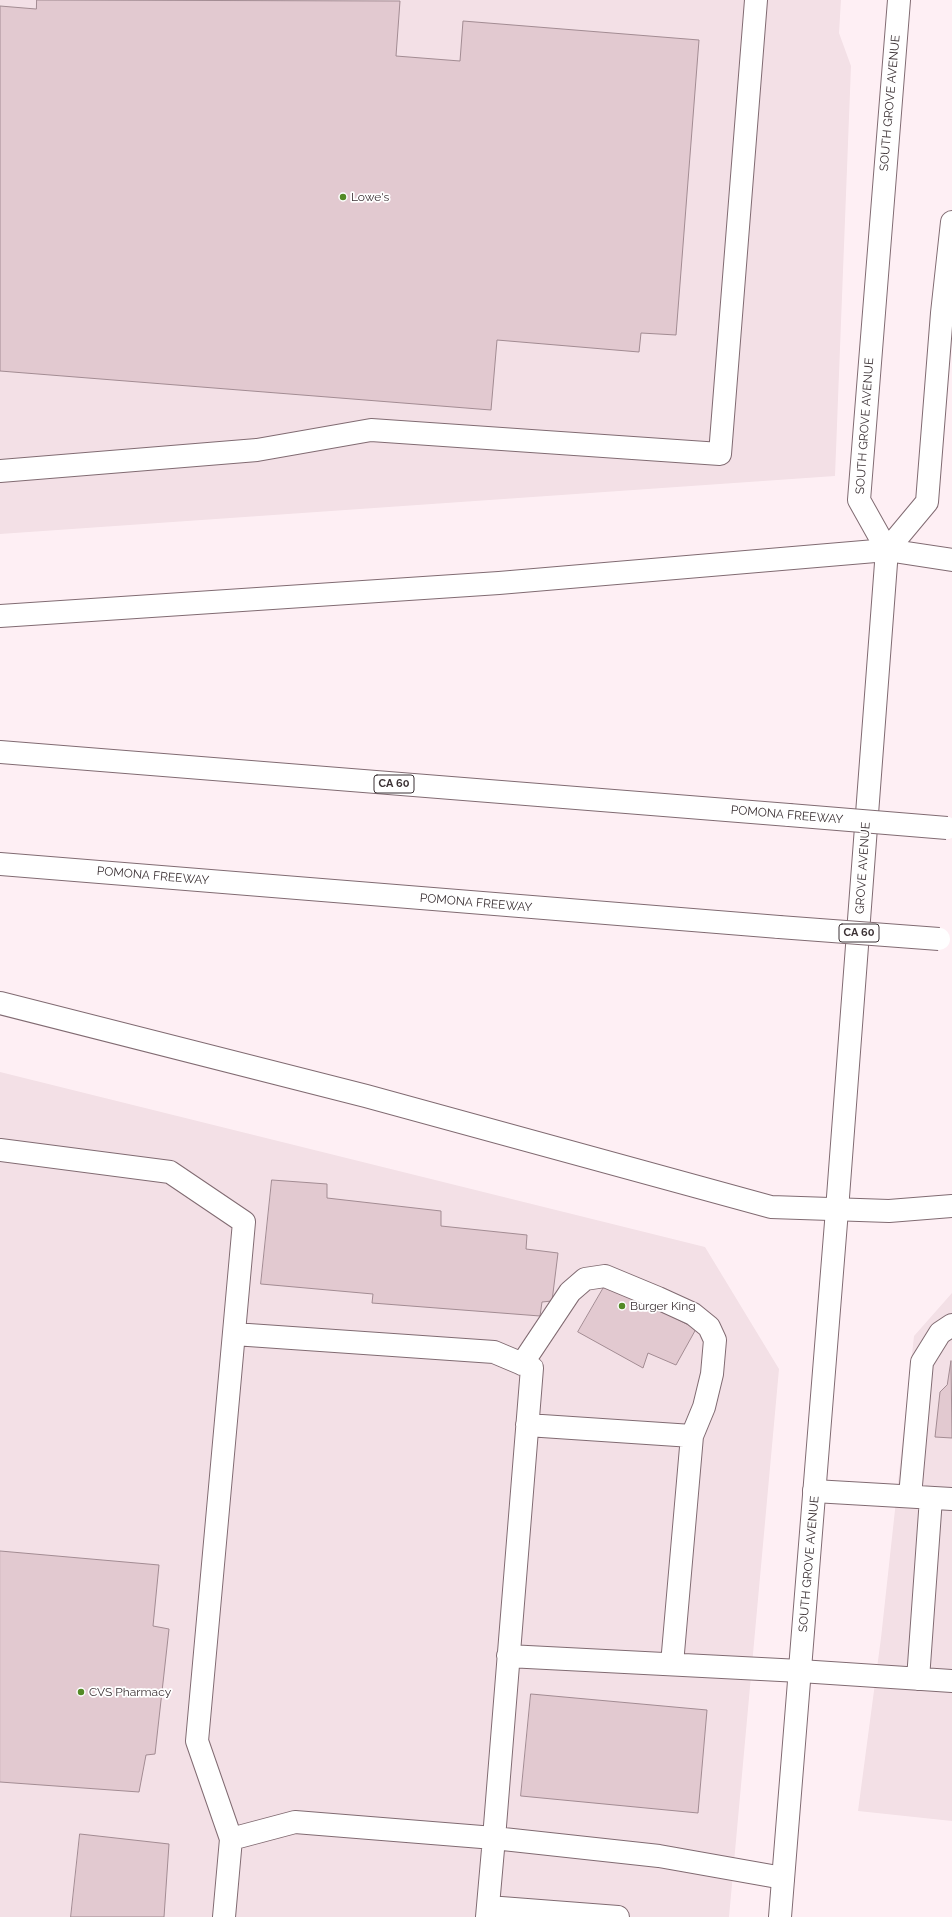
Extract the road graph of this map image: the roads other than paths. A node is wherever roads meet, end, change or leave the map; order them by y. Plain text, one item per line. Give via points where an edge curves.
1 (756, 0) edge
2 (899, 0) edge
3 (952, 222) edge
4 (0, 471) edge
5 (887, 550) junction
6 (952, 560) edge
7 (0, 616) edge
8 (0, 752) edge
9 (949, 828) edge
10 (0, 864) edge
11 (945, 940) edge
12 (0, 1003) edge
13 (0, 1150) edge
14 (952, 1206) edge
15 (837, 1210) junction
16 (952, 1325) edge
17 (234, 1334) junction
18 (522, 1364) junction
19 (527, 1424) junction
20 (692, 1436) junction
21 (814, 1490) junction
22 (931, 1498) edge
23 (508, 1656) junction
24 (672, 1664) junction
25 (800, 1671) junction
26 (918, 1679) junction
27 (952, 1682) edge
28 (494, 1838) junction
29 (231, 1839) junction
30 (783, 1878) junction
31 (488, 1912) edge
32 (224, 1917) edge
33 (618, 1917) edge
34 (780, 1917) edge

1 - 4 main road via 720,454 371,430 257,450
2 - 5 main road, SOUTH GROVE AVENUE via 859,500
3 - 5 main road via 927,502
5 - 6 main road
5 - 7 main road via 499,583
5 - 15 main road, GROVE AVENUE
8 - 9 main road, POMONA FREEWAY / CA 60, bridge
10 - 11 main road, POMONA FREEWAY / CA 60, bridge
12 - 15 main road via 366,1096 771,1207
13 - 17 main road via 170,1172 244,1222
14 - 15 main road via 889,1211
15 - 21 main road, SOUTH GROVE AVENUE
16 - 22 main road via 940,1333 922,1362
17 - 18 main road via 494,1352
17 - 29 main road via 197,1741
18 - 19 main road via 532,1368
18 - 20 main road via 570,1292 586,1279 605,1276 658,1298 693,1314 709,1327 715,1340 712,1374 704,1407
19 - 20 main road
19 - 23 main road
20 - 24 main road
21 - 22 main road
21 - 25 main road, SOUTH GROVE AVENUE
22 - 26 main road
23 - 24 main road
23 - 28 main road
24 - 25 main road
25 - 26 main road
25 - 30 main road, SOUTH GROVE AVENUE
26 - 27 main road
28 - 29 main road via 295,1822
28 - 30 main road via 659,1856
28 - 31 main road
29 - 32 main road
30 - 34 main road, SOUTH GROVE AVENUE
31 - 33 main road

